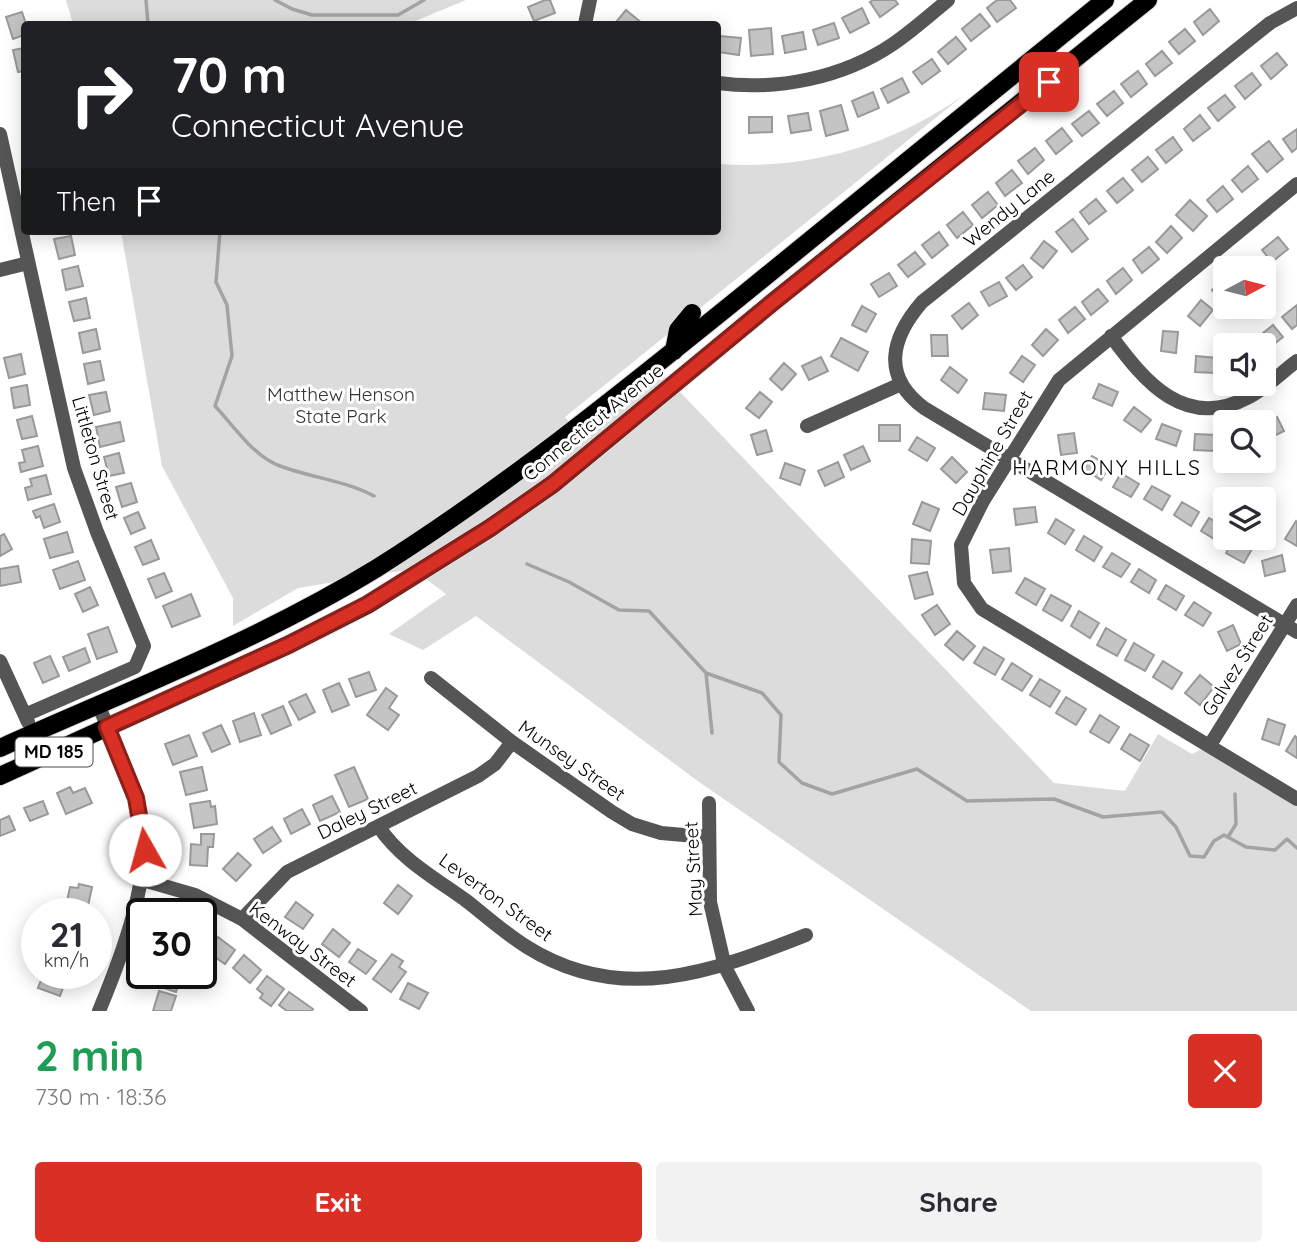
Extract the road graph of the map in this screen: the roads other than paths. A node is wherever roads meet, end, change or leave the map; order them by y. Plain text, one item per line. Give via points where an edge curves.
1 (590, 0) edge
2 (948, 0) edge
3 (1105, 0) edge
4 (1148, 0) edge
5 (1297, 8) edge
6 (586, 21) edge
7 (721, 83) edge
8 (0, 134) edge
9 (1297, 184) edge
10 (21, 234) edge
11 (21, 235) edge
12 (27, 263) junction
13 (0, 270) edge
14 (758, 283) junction
15 (773, 302) junction
16 (692, 313) dead end
17 (1111, 336) junction
18 (667, 356) junction
19 (1297, 361) edge
20 (901, 384) junction
21 (807, 426) dead end
22 (1009, 459) junction
23 (1297, 605) edge
24 (1291, 629) edge
25 (0, 661) edge
26 (431, 678) dead end
27 (99, 706) junction
28 (25, 715) junction
29 (107, 727) junction
30 (33, 733) junction
31 (512, 742) junction
32 (1210, 745) junction
33 (0, 748) edge
34 (0, 776) edge
35 (1297, 799) edge
36 (709, 803) dead end
37 (379, 827) junction
38 (707, 837) junction
39 (143, 880) junction
40 (242, 919) junction
41 (806, 935) dead end
42 (725, 967) junction
43 (355, 1009) edge
44 (99, 1011) edge
45 (748, 1011) edge

1 - 6 street
2 - 7 street via 892,45 860,62 785,84
3 - 14 main road, Connecticut Avenue / MD 185
4 - 15 main road, Connecticut Avenue / MD 185
5 - 20 street, Wendy Lane via 1270,23 922,302 903,324 897,342
8 - 10 street, Littleton Street
9 - 17 street, Dauphine Street
11 - 12 street, Littleton Street
12 - 13 street
12 - 28 street, Littleton Street via 74,468 144,646 135,667
14 - 15 main road
14 - 18 main road, Connecticut Avenue / MD 185
15 - 29 main road, Connecticut Avenue / MD 185 via 553,484 490,528 368,604
16 - 18 main road via 678,330
17 - 19 street via 1142,378 1166,397 1194,406 1231,404 1250,397
17 - 22 street, Dauphine Street via 1059,380
18 - 27 main road, Connecticut Avenue / MD 185 via 532,464 386,562 310,606
20 - 21 street
20 - 22 street via 924,408
22 - 24 street
22 - 32 street, Dauphine Street via 961,545 964,583 982,609
23 - 24 street, Galvez Street
24 - 32 street, Galvez Street
25 - 28 street
26 - 31 street, Munsey Street
27 - 29 street
27 - 30 main road, Connecticut Avenue / MD 185
28 - 30 street
29 - 34 main road, Connecticut Avenue / MD 185
29 - 39 street via 142,821
30 - 33 main road, Connecticut Avenue / MD 185
31 - 37 street, Daley Street via 495,764 478,776
31 - 38 street, Munsey Street via 632,824 661,833
32 - 35 street, Dauphine Street
36 - 38 street, May Street
37 - 40 street, Daley Street via 287,872
37 - 42 street, Leverton Street via 412,860 527,947 553,960 594,975 637,980
38 - 42 street, May Street via 710,902
39 - 40 street, Kenway Street via 195,895
39 - 44 street
40 - 43 street, Kenway Street
41 - 42 street, Leverton Street
42 - 45 street, May Street

